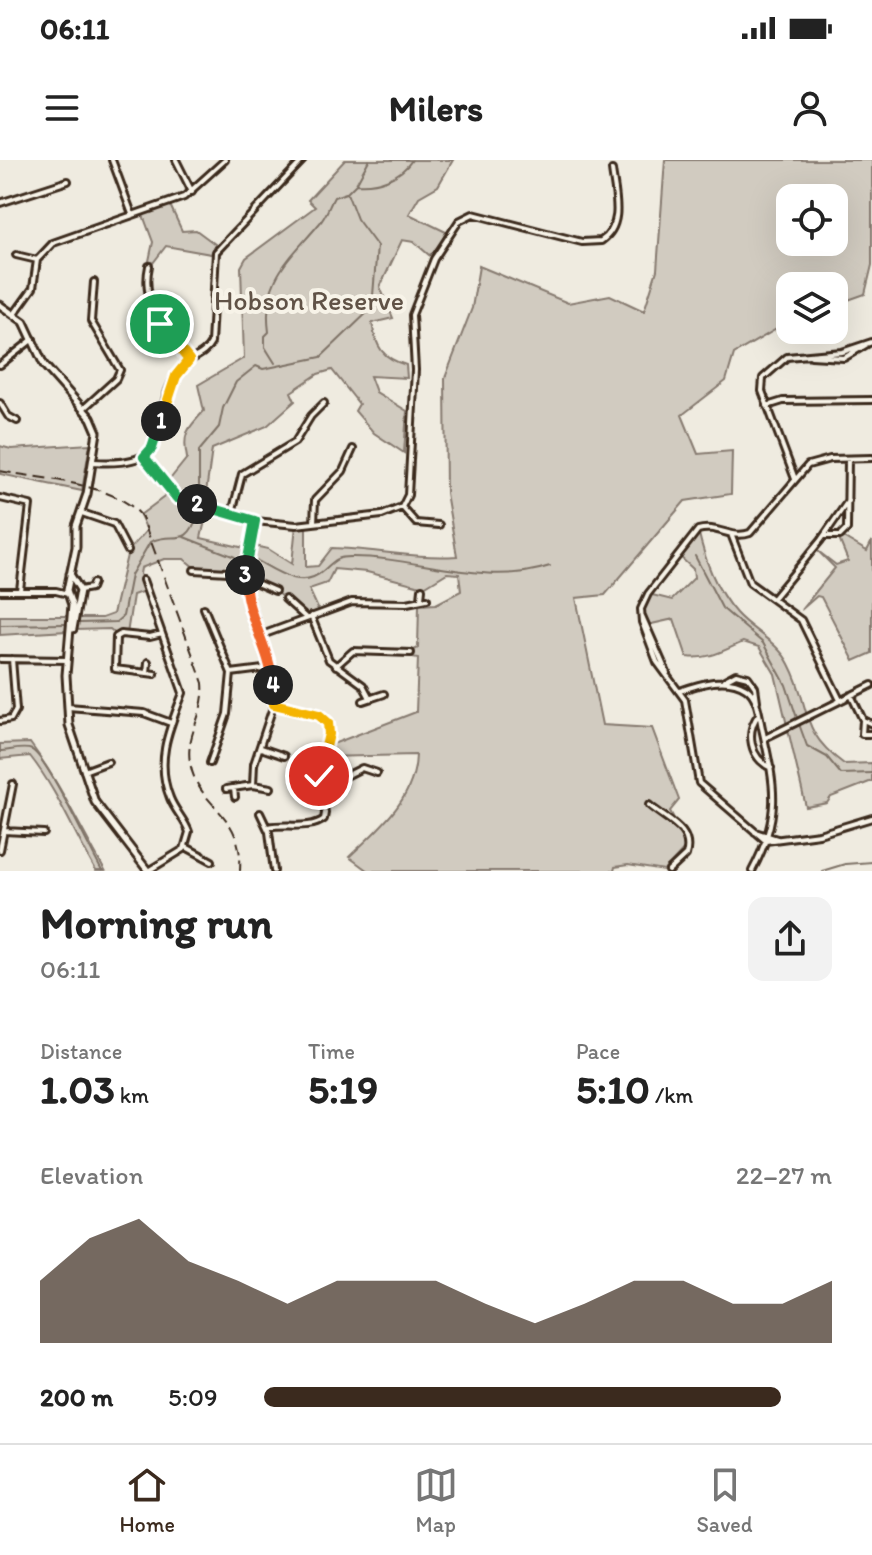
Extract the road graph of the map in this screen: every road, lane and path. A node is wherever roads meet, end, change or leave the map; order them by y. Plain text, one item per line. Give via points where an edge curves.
1 (112, 160) edge
2 (176, 160) edge
3 (225, 160) edge
4 (303, 160) edge
5 (612, 170) dead end
6 (68, 181) dead end
7 (192, 192) junction
8 (0, 203) edge
9 (132, 214) junction
10 (16, 255) dead end
11 (37, 260) junction
12 (149, 266) dead end
13 (94, 282) dead end
14 (0, 305) edge
15 (15, 313) junction
16 (33, 339) junction
17 (870, 342) edge
18 (189, 360) junction
19 (0, 365) edge
20 (872, 400) edge
21 (0, 403) edge
22 (324, 403) dead end
23 (767, 406) junction
24 (83, 409) junction
25 (17, 421) dead end
26 (353, 449) dead end
27 (144, 457) junction
28 (872, 458) edge
29 (848, 459) junction
30 (93, 462) junction
31 (795, 479) junction
32 (0, 498) edge
33 (848, 501) junction
34 (402, 507) junction
35 (82, 513) junction
36 (232, 513) junction
37 (255, 521) junction
38 (314, 523) junction
39 (439, 525) dead end
40 (731, 534) junction
41 (824, 536) junction
42 (128, 551) dead end
43 (194, 570) dead end
44 (70, 574) junction
45 (245, 576) junction
46 (143, 580) dead end
47 (93, 583) dead end
48 (145, 586) junction
49 (138, 589) dead end
50 (422, 589) dead end
51 (1, 590) edge
52 (20, 590) junction
53 (79, 590) junction
54 (68, 591) junction
55 (275, 591) dead end
56 (774, 597) junction
57 (285, 599) dead end
58 (204, 608) dead end
59 (308, 617) junction
60 (208, 618) junction
61 (200, 621) dead end
62 (162, 634) junction
63 (262, 635) junction
64 (69, 643) junction
65 (403, 653) junction
66 (411, 653) dead end
67 (0, 659) edge
68 (12, 659) junction
69 (67, 660) junction
70 (148, 662) dead end
71 (403, 662) dead end
72 (336, 666) junction
73 (271, 668) junction
74 (147, 673) junction
75 (231, 673) junction
76 (155, 674) dead end
77 (723, 681) junction
78 (872, 685) edge
79 (680, 691) junction
80 (384, 694) dead end
81 (851, 695) junction
82 (370, 698) junction
83 (840, 700) junction
84 (363, 701) dead end
85 (757, 703) junction
86 (274, 704) junction
87 (67, 707) junction
88 (759, 714) junction
89 (863, 720) junction
90 (0, 721) edge
91 (171, 723) junction
92 (872, 724) edge
93 (872, 734) edge
94 (765, 738) junction
95 (261, 748) junction
96 (205, 750) dead end
97 (213, 753) junction
98 (284, 756) dead end
99 (108, 762) dead end
100 (210, 763) dead end
101 (771, 768) junction
102 (319, 770) junction
103 (83, 771) junction
104 (377, 773) dead end
105 (13, 784) dead end
106 (253, 785) junction
107 (271, 788) dead end
108 (226, 789) dead end
109 (234, 789) junction
110 (235, 797) dead end
111 (649, 805) dead end
112 (260, 813) dead end
113 (872, 818) edge
114 (268, 827) junction
115 (4, 831) junction
116 (44, 833) dead end
117 (767, 838) junction
118 (186, 847) junction
119 (0, 850) edge
120 (212, 861) dead end
121 (148, 871) edge
122 (274, 871) edge
123 (669, 871) edge
124 (752, 871) edge

1 - 9 street
2 - 7 street
3 - 7 street
4 - 18 street via 218,248 212,340 207,350
5 - 34 street via 615,226 601,241 582,242 473,214 459,221 434,259 412,315 415,370 408,495
6 - 8 street
7 - 9 street
9 - 11 street via 53,243
10 - 11 street
11 - 15 street via 33,288
12 - 18 street via 151,306
13 - 24 street via 91,321 120,370
14 - 15 street
15 - 16 street
16 - 19 street
16 - 24 street via 47,369
17 - 23 street via 844,358 782,358 762,387
18 - 27 street via 176,376
20 - 23 street via 783,401
21 - 25 street
22 - 36 street via 295,442 242,474
23 - 31 street
24 - 30 street via 97,432
26 - 38 street via 343,471 315,500
27 - 30 street
27 - 36 street via 177,498
28 - 29 street
29 - 31 street via 814,462
29 - 33 street
30 - 35 street
31 - 40 street via 756,529 743,536
32 - 52 street via 30,505
33 - 41 street
33 - 41 street via 845,532 835,538
34 - 38 street via 382,515
34 - 39 street via 416,523
35 - 42 street via 114,524
35 - 44 street
36 - 37 street
37 - 38 street
37 - 45 street
40 - 56 street via 750,583
40 - 79 street via 709,526 698,530 648,594 641,615 649,645
41 - 56 street
43 - 45 street
44 - 53 street
44 - 54 street
45 - 55 street
45 - 63 street via 247,602
46 - 48 street
47 - 53 street
48 - 49 street
48 - 62 street
50 - 59 street via 424,599 352,602
51 - 52 street
52 - 54 street
53 - 54 street
53 - 54 street
53 - 64 street
54 - 64 street
56 - 83 street via 801,620
57 - 59 street
58 - 60 street
59 - 63 street
59 - 72 street
60 - 61 street
60 - 75 street
62 - 74 street via 120,634 111,669
62 - 91 street via 183,693
63 - 73 street
64 - 69 street
65 - 66 street
65 - 71 street
65 - 72 street via 353,651
67 - 68 street
68 - 69 street
68 - 90 street via 16,710 11,719
69 - 87 street
70 - 74 street
72 - 82 street via 363,685
73 - 75 street
73 - 86 street
74 - 76 street
75 - 97 street via 229,707
77 - 79 street
77 - 85 street via 746,688
77 - 85 street via 736,674 748,677
78 - 81 street
79 - 117 street via 699,783
80 - 82 street
81 - 83 street
81 - 89 street
82 - 84 street
83 - 94 street
85 - 88 street
86 - 95 street
86 - 102 street via 325,718 329,734
87 - 91 street via 144,713
87 - 103 street
88 - 94 street
88 - 101 street via 752,726 752,745
89 - 92 street
89 - 93 street via 862,734
91 - 118 street via 164,776 173,805 188,827
94 - 101 street
95 - 98 street
95 - 106 street
96 - 97 street
97 - 100 street
99 - 103 street
101 - 117 street via 776,790
102 - 104 street via 344,777 362,768
102 - 114 street via 324,819 314,825
103 - 121 street via 95,802
105 - 115 street
106 - 107 street
106 - 109 street
108 - 109 street
109 - 110 street
111 - 123 street via 687,837 686,855
112 - 114 street
113 - 117 street via 819,834
114 - 122 street
115 - 116 street
115 - 119 street
117 - 124 street
118 - 120 street
118 - 121 street

